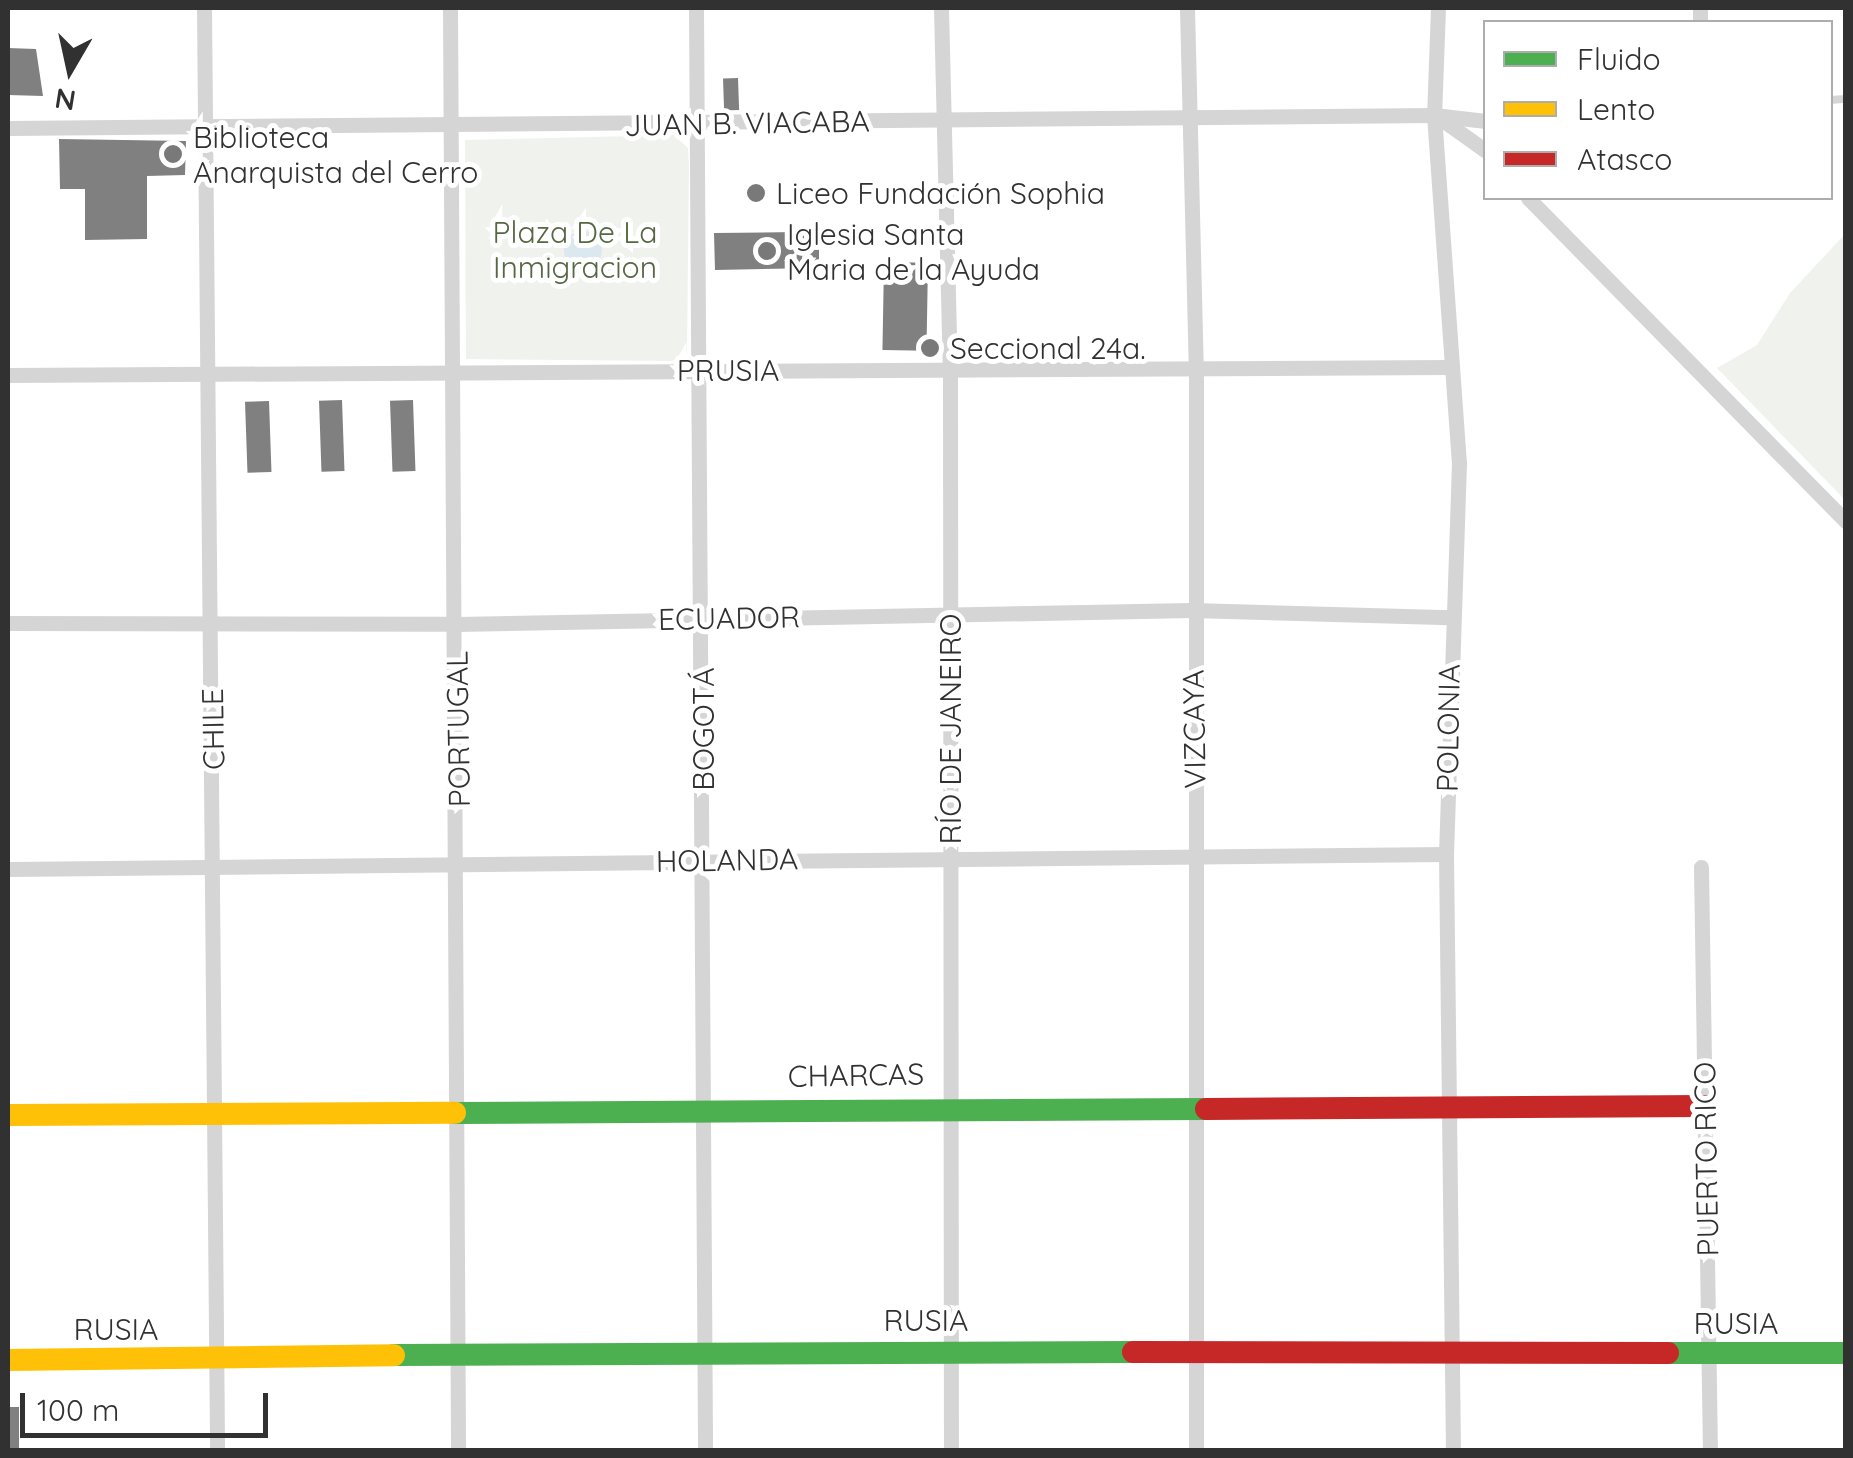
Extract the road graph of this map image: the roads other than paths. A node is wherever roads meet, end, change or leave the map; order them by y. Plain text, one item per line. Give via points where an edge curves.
1 (204, 8) edge
2 (450, 8) edge
3 (696, 8) edge
4 (941, 8) edge
5 (1187, 8) edge
6 (1438, 8) edge
7 (1434, 114) junction
8 (1189, 118) junction
9 (942, 121) junction
10 (1483, 121) edge
11 (697, 124) junction
12 (205, 126) junction
13 (450, 127) junction
14 (8, 128) edge
15 (1483, 150) edge
16 (1530, 200) edge
17 (1449, 367) junction
18 (694, 370) junction
19 (950, 370) junction
20 (208, 374) junction
21 (450, 374) junction
22 (1196, 374) junction
23 (8, 375) edge
24 (1846, 522) edge
25 (1192, 610) junction
26 (949, 614) junction
27 (703, 618) junction
28 (1450, 618) junction
29 (212, 622) junction
30 (8, 624) edge
31 (456, 624) junction
32 (950, 854) junction
33 (1196, 854) junction
34 (1446, 854) junction
35 (704, 860) junction
36 (459, 865) junction
37 (1701, 867) dead end
38 (8, 868) edge
39 (215, 868) junction
40 (952, 1104) junction
41 (1197, 1106) junction
42 (1706, 1106) junction
43 (705, 1107) junction
44 (1455, 1107) junction
45 (454, 1111) junction
46 (213, 1114) junction
47 (8, 1115) edge
48 (948, 1350) junction
49 (1196, 1350) junction
50 (705, 1351) junction
51 (1451, 1354) junction
52 (1708, 1354) junction
53 (1846, 1354) edge
54 (456, 1355) junction
55 (216, 1358) junction
56 (8, 1360) edge
57 (216, 1450) edge
58 (458, 1450) edge
59 (705, 1450) edge
60 (951, 1450) edge
61 (1196, 1450) edge
62 (1453, 1450) edge
63 (1710, 1450) edge

1 - 12 street, CHILE
2 - 13 street, PORTUGAL
3 - 11 street, BOGOTÁ
4 - 9 street, RÍO DE JANEIRO
5 - 8 street, VIZCAYA
6 - 7 street, POLONIA
7 - 8 street, JUAN B. VIACABA
7 - 10 street, JUAN B. VIACABA
7 - 15 street
7 - 17 street, POLONIA
8 - 9 street, JUAN B. VIACABA
8 - 22 street, VIZCAYA
9 - 11 street, JUAN B. VIACABA
9 - 19 street, RÍO DE JANEIRO
11 - 13 street, JUAN B. VIACABA
11 - 18 street, BOGOTÁ
12 - 13 street, JUAN B. VIACABA
12 - 14 street, JUAN B. VIACABA
12 - 20 street, CHILE
13 - 21 street, PORTUGAL
16 - 24 street
17 - 22 street, PRUSIA
17 - 28 street, POLONIA via 1459,463
18 - 19 street, PRUSIA
18 - 21 street, PRUSIA
18 - 27 street, BOGOTÁ
19 - 22 street, PRUSIA
19 - 26 street, RÍO DE JANEIRO
20 - 21 street, PRUSIA
20 - 23 street, PRUSIA
20 - 29 street, CHILE
21 - 31 street, PORTUGAL
22 - 25 street, VIZCAYA
25 - 26 street, ECUADOR
25 - 28 street, ECUADOR
25 - 33 street, VIZCAYA
26 - 27 street, ECUADOR
26 - 32 street, RÍO DE JANEIRO
27 - 31 street, ECUADOR
27 - 35 street, BOGOTÁ
28 - 34 street, POLONIA
29 - 30 street, ECUADOR
29 - 31 street, ECUADOR
29 - 39 street, CHILE
31 - 36 street, PORTUGAL
32 - 33 street, HOLANDA
32 - 35 street, HOLANDA
32 - 40 street, RÍO DE JANEIRO
33 - 34 street, HOLANDA
33 - 41 street, VIZCAYA
34 - 44 street, POLONIA
35 - 36 street, HOLANDA
35 - 43 street, BOGOTÁ
36 - 39 street, HOLANDA
36 - 45 street, PORTUGAL
37 - 42 street, PUERTO RICO
38 - 39 street, HOLANDA
39 - 46 street, CHILE
40 - 41 street, CHARCAS
40 - 43 street, CHARCAS
40 - 48 street, RÍO DE JANEIRO
41 - 44 street, CHARCAS
41 - 49 street, VIZCAYA
42 - 44 street, CHARCAS
42 - 52 street, PUERTO RICO
43 - 45 street, CHARCAS
43 - 50 street, BOGOTÁ
44 - 51 street, POLONIA
45 - 46 street, CHARCAS
45 - 54 street, PORTUGAL
46 - 47 street, CHARCAS
46 - 55 street, CHILE
48 - 49 street, RUSIA
48 - 50 street, RUSIA
48 - 60 street, RÍO DE JANEIRO
49 - 51 street, RUSIA
49 - 61 street, VIZCAYA
50 - 54 street, RUSIA
50 - 59 street, BOGOTÁ
51 - 52 street, RUSIA
51 - 62 street, POLONIA
52 - 53 street, RUSIA
52 - 63 street, PUERTO RICO
54 - 55 street, RUSIA
54 - 58 street, PORTUGAL
55 - 56 street, RUSIA
55 - 57 street, CHILE

